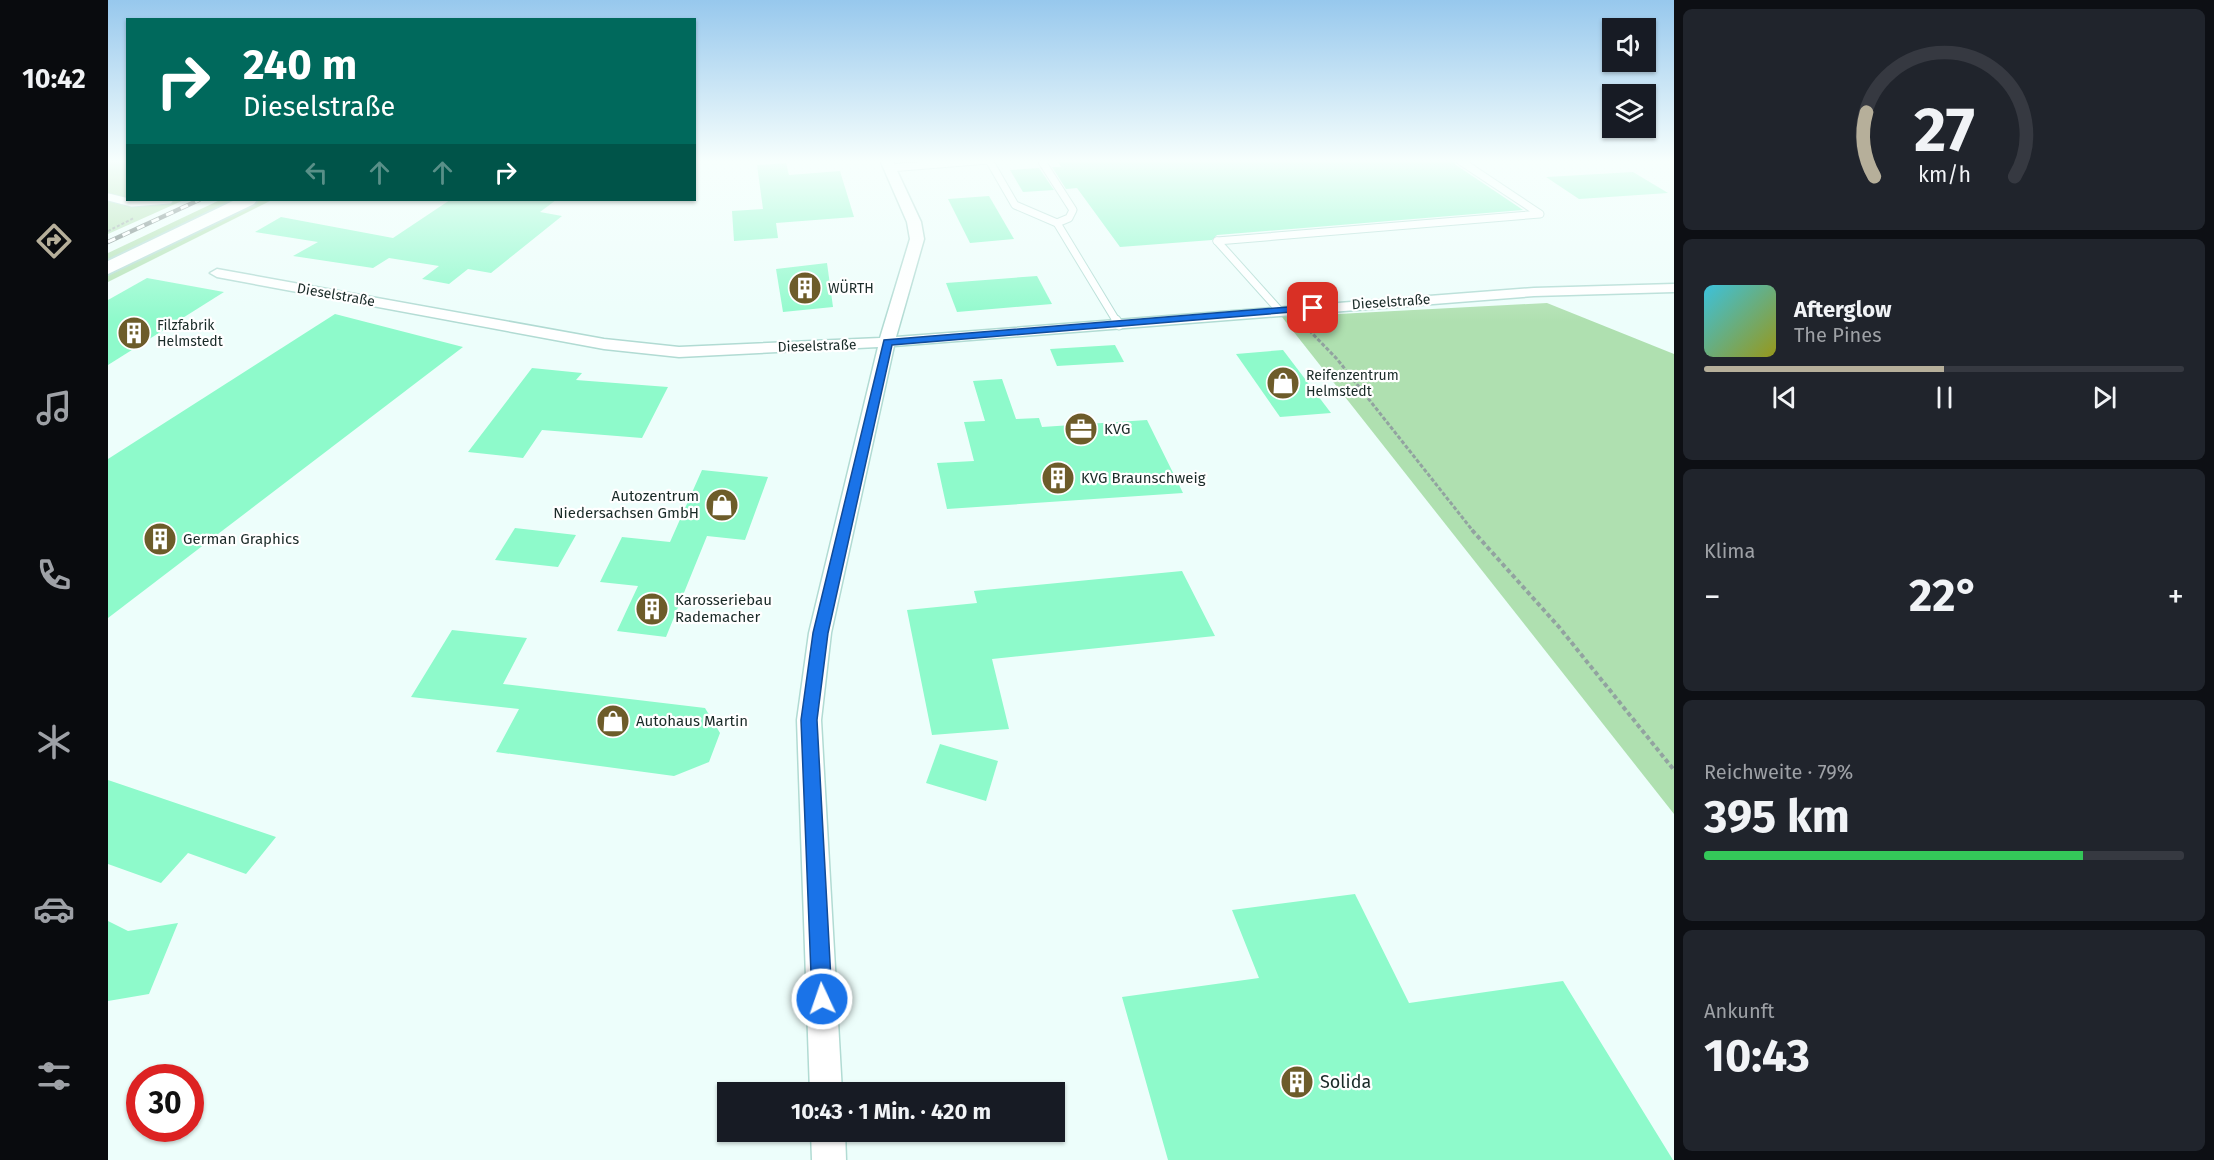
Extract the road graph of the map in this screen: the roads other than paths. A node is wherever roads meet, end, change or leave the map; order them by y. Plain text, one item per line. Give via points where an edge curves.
1 (219, 214) edge
2 (911, 214) edge
3 (1036, 214) edge
4 (1071, 214) edge
5 (1538, 214) edge
6 (1057, 223) junction
7 (108, 268) edge
8 (217, 273) dead end
9 (1674, 288) edge
10 (1284, 310) junction
11 (1119, 325) junction
12 (887, 342) junction
13 (826, 1082) edge
14 (829, 1142) edge
15 (830, 1160) edge

1 - 7 main road
2 - 12 street via 917,239
3 - 6 lane
4 - 6 lane
5 - 10 lane via 1217,241
6 - 11 lane
8 - 12 street, Dieselstraße via 652,350
9 - 10 street, Dieselstraße via 1534,291
10 - 11 street, Dieselstraße
11 - 12 street, Dieselstraße
12 - 13 street via 820,633 809,720
14 - 15 street

